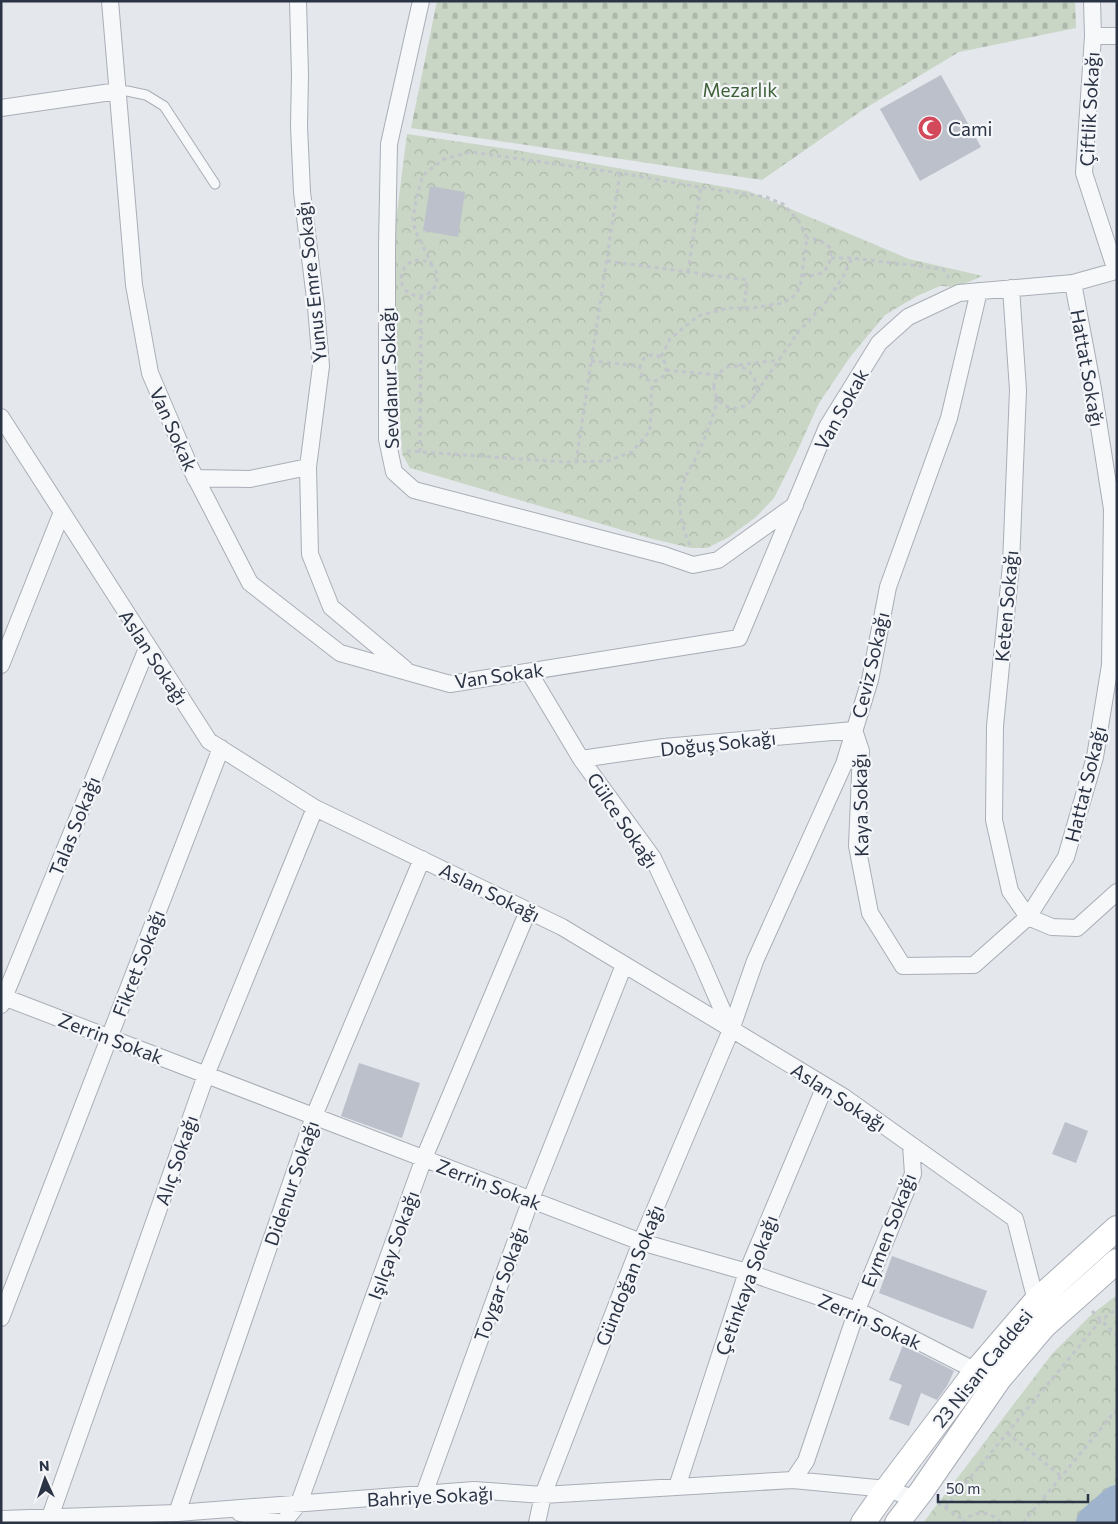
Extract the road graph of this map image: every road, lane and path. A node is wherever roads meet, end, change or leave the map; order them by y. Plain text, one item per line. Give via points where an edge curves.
1 (110, 1) edge
2 (298, 1) edge
3 (421, 1) edge
4 (1092, 1) edge
5 (1093, 36) junction
6 (1117, 36) edge
7 (118, 91) junction
8 (1, 108) edge
9 (620, 173) junction
10 (215, 184) dead end
11 (701, 187) junction
12 (807, 238) junction
13 (831, 258) junction
14 (852, 258) junction
15 (606, 260) junction
16 (432, 265) junction
17 (1116, 271) edge
18 (688, 272) junction
19 (802, 275) junction
20 (1073, 283) junction
21 (1011, 288) junction
22 (979, 290) junction
23 (959, 293) junction
24 (421, 296) junction
25 (744, 308) junction
26 (661, 357) junction
27 (780, 360) junction
28 (591, 361) junction
29 (640, 366) junction
30 (733, 366) junction
31 (666, 370) junction
32 (717, 376) junction
33 (652, 382) junction
34 (718, 398) junction
35 (752, 399) junction
36 (1, 417) edge
37 (389, 450) junction
38 (420, 452) junction
39 (576, 462) junction
40 (308, 467) junction
41 (195, 478) junction
42 (795, 505) junction
43 (62, 512) junction
44 (698, 564) junction
45 (148, 646) junction
46 (1, 665) edge
47 (408, 672) junction
48 (529, 672) junction
49 (1113, 677) edge
50 (854, 730) junction
51 (221, 748) junction
52 (581, 759) junction
53 (315, 808) junction
54 (422, 859) junction
55 (1117, 892) edge
56 (528, 911) junction
57 (1028, 917) junction
58 (624, 965) junction
59 (2, 999) edge
60 (731, 1030) junction
61 (110, 1038) junction
62 (206, 1075) junction
63 (825, 1086) junction
64 (314, 1116) junction
65 (911, 1145) junction
66 (424, 1158) junction
67 (531, 1200) junction
68 (1117, 1228) edge
69 (641, 1242) junction
70 (1117, 1261) edge
71 (748, 1272) junction
72 (1077, 1297) junction
73 (1036, 1301) junction
74 (1117, 1309) edge
75 (857, 1310) junction
76 (1, 1318) edge
77 (1101, 1320) junction
78 (1117, 1336) edge
79 (976, 1371) junction
80 (1117, 1409) edge
81 (1006, 1433) junction
82 (1061, 1476) junction
83 (793, 1480) junction
84 (677, 1487) junction
85 (887, 1489) junction
86 (424, 1494) junction
87 (543, 1494) junction
88 (919, 1495) junction
89 (299, 1503) junction
90 (945, 1508) junction
91 (224, 1509) junction
92 (177, 1513) junction
93 (50, 1517) junction
94 (4, 1520) edge
95 (963, 1522) edge
96 (282, 1523) edge
97 (537, 1523) edge
98 (863, 1523) edge
99 (898, 1523) edge
100 (1001, 1523) edge
101 (1023, 1523) edge

1 - 7 street, Van Sokak
2 - 40 street, Yunus Emre Sokağı via 302,192 320,366
3 - 37 street, Sevdanur Sokağı via 389,144 386,254
4 - 5 street, Çiftlik Sokağı
5 - 6 street
5 - 17 street, Çiftlik Sokağı via 1084,173
7 - 8 street
7 - 10 lane via 146,95 164,106
7 - 41 street, Van Sokak via 134,285 150,373
9 - 11 path
9 - 15 path
9 - 16 path via 471,152 444,159 423,175 413,218 415,230
11 - 12 path via 774,199 792,212
11 - 18 path
12 - 13 path via 825,243 831,249
12 - 19 path
13 - 14 path
13 - 19 path via 820,274
14 - 23 path via 943,269
14 - 27 path via 826,302 799,331
15 - 18 path
15 - 28 path
16 - 24 path via 437,281 432,292
16 - 24 path via 414,261 402,273 402,285 406,290
17 - 20 street, Van Sokak
18 - 25 path via 747,280
19 - 25 path via 800,288 793,297 782,303
20 - 21 street, Van Sokak
20 - 49 street, Hattat Sokağı via 1112,509 1110,665
21 - 22 street, Van Sokak
21 - 57 street, Keten Sokağı via 1018,390 1011,565 996,726 994,820 1010,891
22 - 23 street, Van Sokak
22 - 50 street, Ceviz Sokağı via 949,418 888,587 870,680
23 - 42 street, Van Sokak via 908,317 879,343 827,427
24 - 38 path
25 - 26 path via 728,308 698,316 670,339
26 - 29 path via 648,356
26 - 31 path
27 - 30 path
27 - 35 path
28 - 29 path
28 - 39 path
29 - 33 path via 641,375
30 - 32 path via 726,367
30 - 35 path via 740,366 752,374 756,386
31 - 32 path
31 - 33 path via 660,380
32 - 34 path via 714,385
33 - 39 path via 650,430 632,452 608,461
34 - 35 path via 735,408
34 - 44 path via 712,421 684,481 680,505 684,532
36 - 43 street, Aslan Sokağı
37 - 38 path
37 - 44 street, Sevdanur Sokağı via 394,472 414,490
38 - 39 path
40 - 41 street via 250,479
40 - 47 street, Yunus Emre Sokağı via 310,554 331,607
41 - 47 street, Van Sokak via 250,582 340,653
42 - 44 street via 718,560
42 - 48 street, Van Sokak via 740,638
43 - 45 street, Aslan Sokağı
43 - 46 street
45 - 51 street, Aslan Sokağı via 209,741
45 - 59 street, Talas Sokağı
47 - 48 street, Van Sokak via 450,684
48 - 52 street, Gülce Sokağı
49 - 57 street, Hattat Sokağı via 1095,757 1066,857
50 - 52 street, Doğuş Sokağı via 673,746
50 - 57 street, Kaya Sokağı via 861,751 857,846 870,913 903,966 974,965
50 - 60 street, Ceviz Sokağı via 844,764 755,961
51 - 53 street, Aslan Sokağı
51 - 61 street, Fikret Sokağı
52 - 60 street, Gülce Sokağı via 652,858
53 - 54 street, Aslan Sokağı
53 - 62 street, Alıç Sokağı
54 - 56 street, Aslan Sokağı
54 - 64 street, Didenur Sokağı
55 - 57 street via 1077,928 1052,927
56 - 58 street, Aslan Sokağı via 562,927
56 - 66 street, Işılçay Sokağı
58 - 60 street, Aslan Sokağı
58 - 67 street, Toygar Sokağı
59 - 61 street, Zerrin Sokak
60 - 63 street, Aslan Sokağı
60 - 69 street, Gündoğan Sokağı
61 - 62 street, Zerrin Sokak
61 - 76 street, Fikret Sokağı
62 - 64 street, Zerrin Sokak
62 - 93 street, Alıç Sokağı
63 - 65 street, Aslan Sokağı
63 - 71 street, Çetinkaya Sokağı
64 - 66 street, Zerrin Sokak
64 - 92 street, Didenur Sokağı
65 - 73 street, Aslan Sokağı via 1015,1219
65 - 75 street, Eymen Sokağı via 913,1174
66 - 67 street, Zerrin Sokak
66 - 89 street, Işılçay Sokağı
67 - 69 street, Zerrin Sokak
67 - 86 street, Toygar Sokağı
68 - 73 street, 23 Nisan Caddesi
69 - 71 street, Zerrin Sokak
69 - 87 street, Gündoğan Sokağı
70 - 72 street, 23 Nisan Caddesi
71 - 75 street, Zerrin Sokak
71 - 84 street, Çetinkaya Sokağı
72 - 77 path
72 - 88 street, 23 Nisan Caddesi via 1044,1326 999,1380
73 - 79 street, 23 Nisan Caddesi
74 - 77 path
75 - 79 street, Zerrin Sokak
75 - 83 street, Eymen Sokağı via 806,1461
77 - 78 path
77 - 81 path
79 - 85 street, 23 Nisan Caddesi
80 - 82 path
81 - 82 path
81 - 90 path
82 - 101 path
83 - 84 street, Bahriye Sokağı
83 - 85 street, Bahriye Sokağı
84 - 87 street, Bahriye Sokağı
85 - 88 street, Bahriye Sokağı
85 - 98 street, 23 Nisan Caddesi
86 - 87 street, Bahriye Sokağı via 474,1490
86 - 89 street, Bahriye Sokağı
87 - 97 street, Gündoğan Sokağı
88 - 90 path
88 - 99 street, 23 Nisan Caddesi
89 - 91 street, Bahriye Sokağı
89 - 96 street, Işılçay Sokağı
90 - 95 path
91 - 92 street, Bahriye Sokağı
91 - 96 street
92 - 93 street, Bahriye Sokağı
93 - 94 street, Bahriye Sokağı
95 - 100 path via 984,1512

